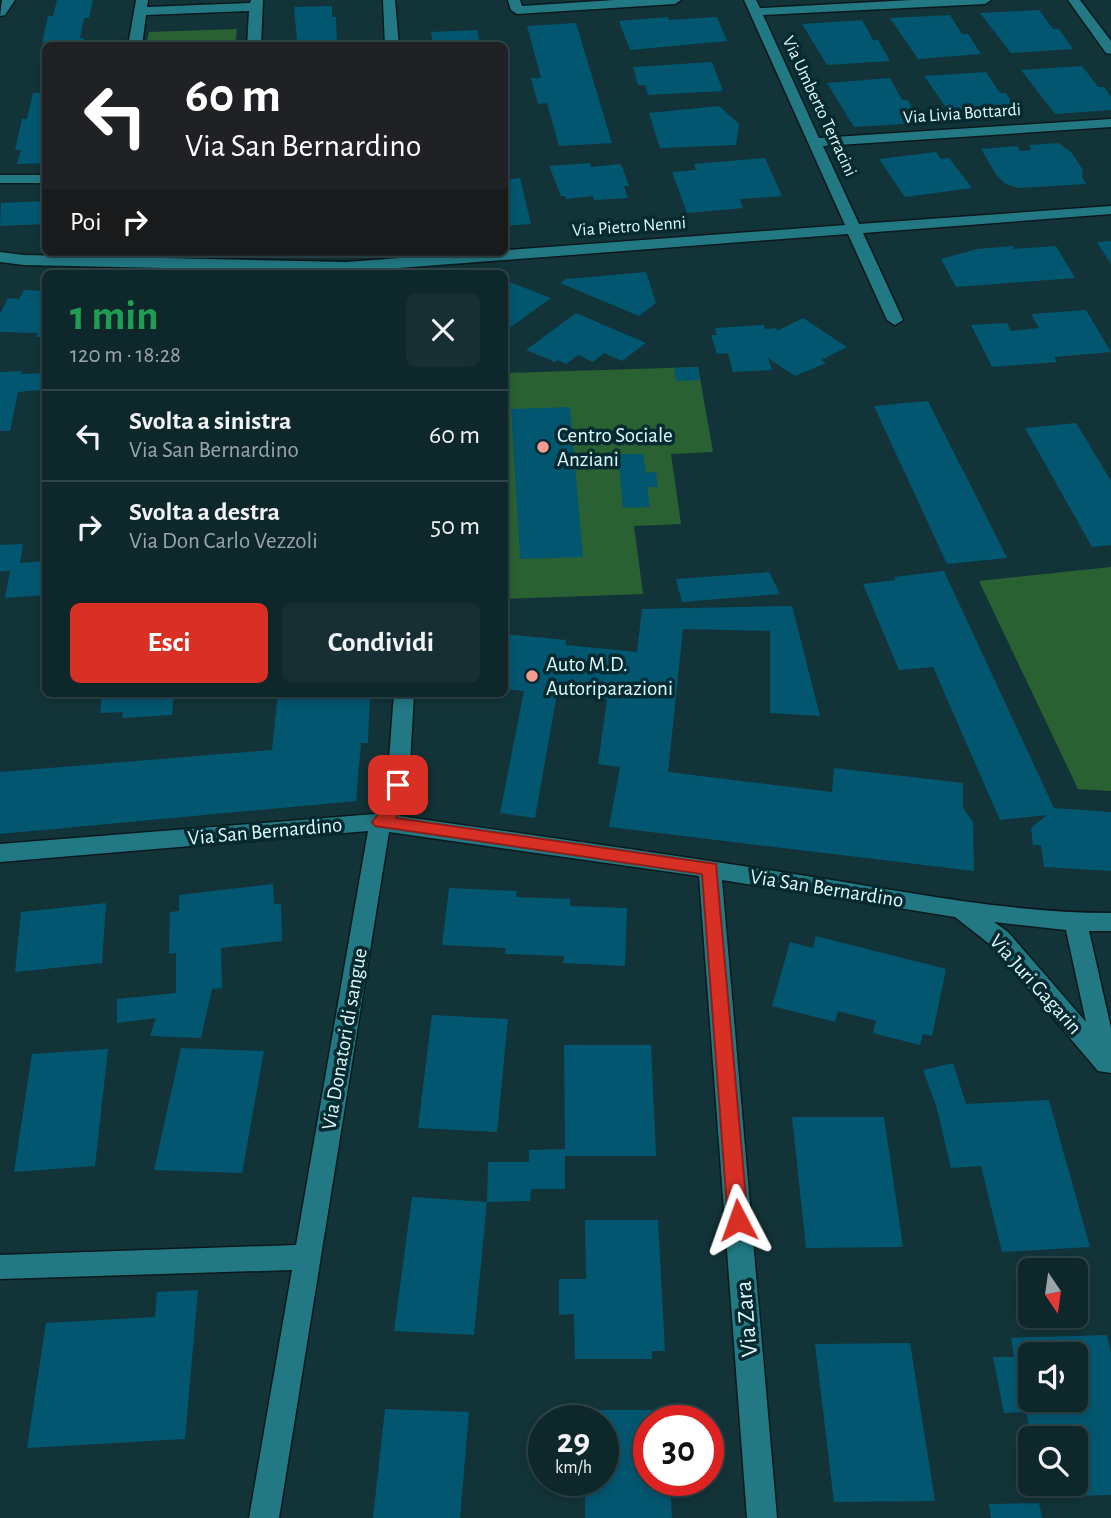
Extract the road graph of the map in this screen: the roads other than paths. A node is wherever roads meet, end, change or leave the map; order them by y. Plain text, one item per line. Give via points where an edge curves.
1 (9, 0) edge
2 (389, 0) edge
3 (675, 0) edge
4 (985, 0) edge
5 (1074, 0) edge
6 (257, 3) edge
7 (515, 5) edge
8 (141, 6) edge
9 (753, 6) edge
10 (0, 12) edge
11 (136, 42) edge
12 (254, 42) edge
13 (392, 42) edge
14 (1111, 50) edge
15 (1111, 123) edge
16 (816, 142) junction
17 (0, 179) edge
18 (42, 179) edge
19 (1111, 210) edge
20 (854, 229) junction
21 (508, 255) edge
22 (488, 256) edge
23 (0, 257) edge
24 (407, 262) edge
25 (895, 320) dead end
26 (404, 697) edge
27 (380, 822) junction
28 (0, 853) edge
29 (710, 869) junction
30 (960, 909) junction
31 (1076, 922) junction
32 (1111, 922) edge
33 (1109, 1069) edge
34 (308, 1256) junction
35 (0, 1267) edge
36 (264, 1518) edge
37 (762, 1518) edge

1 - 10 street
2 - 13 street
3 - 7 street
4 - 9 street
5 - 14 street
6 - 8 street
6 - 12 street
8 - 11 street
9 - 16 street, Via Umberto Terracini
15 - 16 street, Via Livia Bottardi
16 - 20 street, Via Umberto Terracini
17 - 18 street
19 - 20 street, Via Pietro Nenni
20 - 21 street, Via Pietro Nenni
20 - 25 street
22 - 24 street, Via Pietro Nenni
23 - 24 street, Via Pietro Nenni via 346,267
26 - 27 street via 397,800
27 - 28 street, Via San Bernardino
27 - 29 street, Via San Bernardino
27 - 34 street, Via Donatori di sangue
29 - 30 street, Via San Bernardino
29 - 37 street, Via Zara
30 - 31 street, Via San Bernardino
30 - 33 street, Via Juri Gagarin via 1000,939
31 - 32 street, Via San Bernardino
31 - 33 street, Via Juri Gagarin
34 - 35 street
34 - 36 street, Via Donatori di sangue

